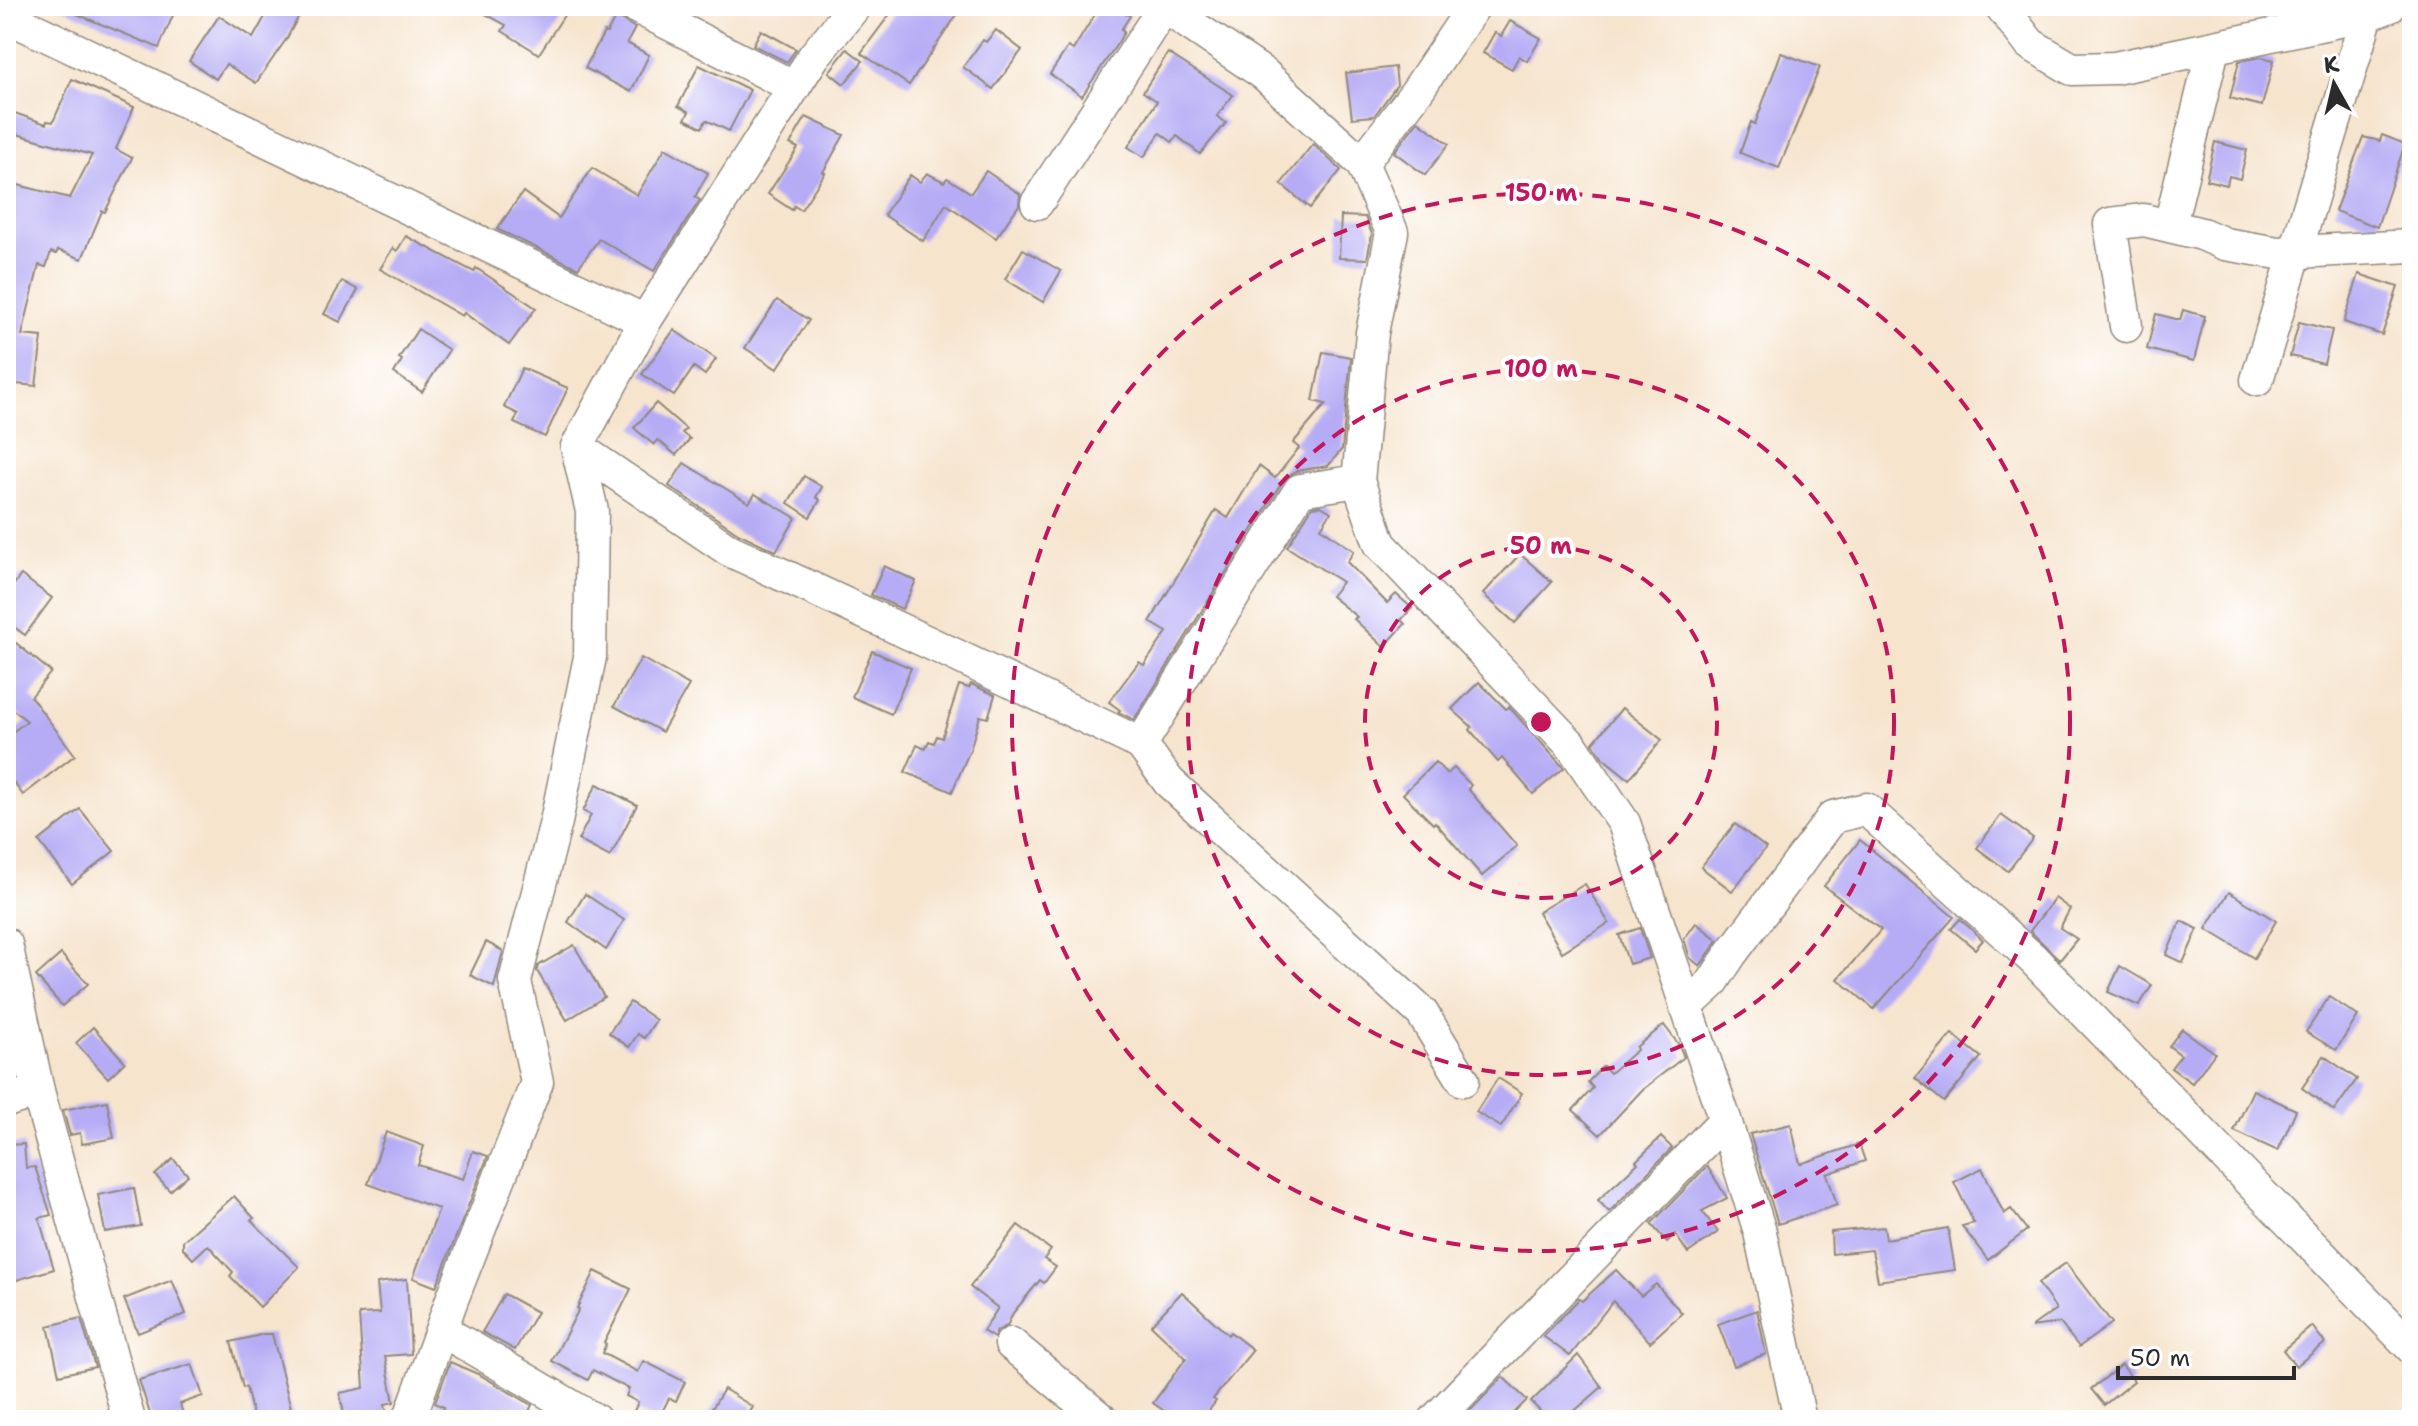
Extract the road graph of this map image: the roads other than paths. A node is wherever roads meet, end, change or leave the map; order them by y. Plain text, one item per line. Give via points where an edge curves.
1 (634, 6) edge
2 (855, 6) edge
3 (1474, 6) edge
4 (2001, 6) edge
5 (1164, 7) edge
6 (2378, 11) edge
7 (10, 13) edge
8 (2213, 49) junction
9 (794, 87) junction
10 (1362, 163) junction
11 (1037, 203) dead end
12 (2170, 225) junction
13 (2412, 246) edge
14 (2296, 252) junction
15 (645, 321) junction
16 (2126, 326) dead end
17 (2257, 380) dead end
18 (577, 447) junction
19 (1358, 481) junction
20 (1141, 744) junction
21 (6, 944) edge
22 (1686, 1007) junction
23 (1463, 1080) dead end
24 (38, 1091) junction
25 (6, 1101) edge
26 (1725, 1120) junction
27 (443, 1331) junction
28 (1011, 1344) dead end
29 (2412, 1348) edge
30 (129, 1420) edge
31 (409, 1420) edge
32 (595, 1420) edge
33 (1102, 1420) edge
34 (1435, 1420) edge
35 (1800, 1420) edge

1 - 9 street
2 - 9 street
3 - 10 street
4 - 8 street via 2030,44 2072,69 2115,68
5 - 10 street via 1264,74
5 - 11 street
6 - 8 street
6 - 14 street
7 - 15 street
8 - 12 street
9 - 15 street
10 - 19 street via 1392,232 1372,333
12 - 14 street via 2225,244
12 - 16 street via 2144,220 2110,224
13 - 14 street
14 - 17 street
15 - 18 street
18 - 20 street via 729,550
18 - 27 street via 592,511 590,657 556,822 515,981 537,1082
19 - 20 street via 1300,490
19 - 22 street via 1380,544 1572,746 1624,823
20 - 23 street via 1169,782 1422,1013
21 - 24 street
22 - 26 street
22 - 29 street via 1712,983 1833,817 1866,809 2033,959
24 - 25 street
24 - 30 street
26 - 34 street
26 - 35 street via 1760,1232
27 - 31 street
27 - 32 street
28 - 33 street

